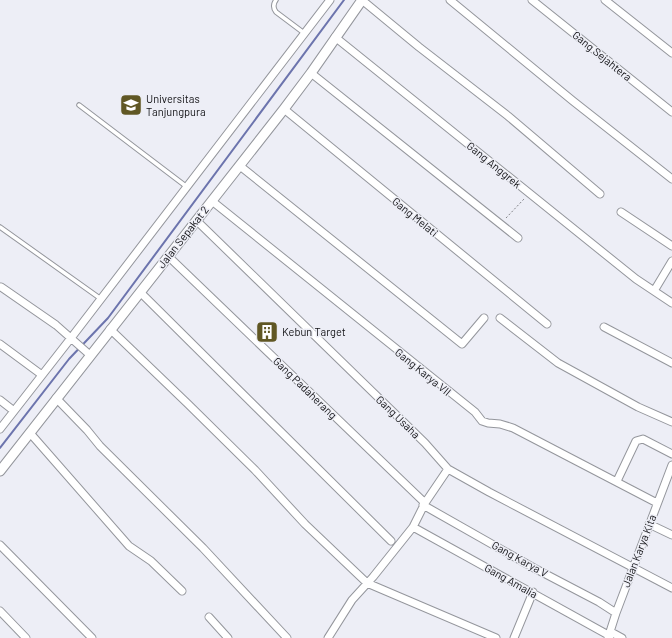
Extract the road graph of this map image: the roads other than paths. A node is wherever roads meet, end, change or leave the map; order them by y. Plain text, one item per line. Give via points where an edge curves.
1 (276, 0) edge
2 (330, 0) edge
3 (362, 0) edge
4 (450, 0) edge
5 (532, 0) edge
6 (605, 0) edge
7 (305, 33) junction
8 (336, 37) junction
9 (672, 53) edge
10 (311, 73) junction
11 (78, 104) dead end
12 (284, 109) junction
13 (672, 112) edge
14 (240, 166) junction
15 (672, 179) edge
16 (187, 187) junction
17 (600, 194) dead end
18 (212, 201) junction
19 (621, 212) dead end
20 (196, 220) junction
21 (0, 227) edge
22 (518, 238) dead end
23 (672, 246) edge
24 (168, 256) junction
25 (672, 261) edge
26 (1, 287) dead end
27 (654, 291) junction
28 (140, 292) junction
29 (101, 299) junction
30 (672, 303) edge
31 (484, 318) dead end
32 (500, 318) dead end
33 (547, 324) dead end
34 (604, 327) dead end
35 (110, 329) junction
36 (74, 341) junction
37 (0, 344) edge
38 (87, 352) junction
39 (672, 363) edge
40 (42, 375) junction
41 (56, 398) junction
42 (0, 400) edge
43 (14, 411) junction
44 (672, 422) edge
45 (0, 429) edge
46 (30, 433) junction
47 (672, 454) edge
48 (672, 465) edge
49 (448, 469) junction
50 (0, 471) edge
51 (617, 481) junction
52 (657, 503) junction
53 (424, 504) junction
54 (649, 524) junction
55 (413, 527) junction
56 (672, 535) edge
57 (391, 541) dead end
58 (0, 544) edge
59 (633, 568) junction
60 (367, 583) junction
61 (672, 588) edge
62 (182, 590) dead end
63 (533, 592) junction
64 (0, 611) edge
65 (616, 613) junction
66 (209, 617) dead end
67 (610, 635) edge
68 (26, 638) edge
69 (92, 638) edge
70 (228, 638) edge
71 (286, 638) edge
72 (328, 638) edge
73 (496, 638) edge
74 (514, 638) edge
75 (622, 638) edge

1 - 7 lane via 276,12
2 - 7 street
3 - 8 street, Jalan Sepakat 2
3 - 17 street via 508,116
4 - 15 street
5 - 13 street, Gang Sejahtera
6 - 9 street
7 - 16 street
8 - 10 street, Jalan Sepakat 2
8 - 27 street, Gang Anggrek via 529,194
10 - 12 street, Jalan Sepakat 2
10 - 22 street
11 - 16 lane
12 - 14 street, Jalan Sepakat 2
12 - 33 street, Gang Melati
14 - 18 street, Jalan Sepakat 2
14 - 31 street via 462,344
16 - 29 street
18 - 20 street, Jalan Sepakat 2
18 - 51 street, Gang Karya VII via 475,412 482,421 513,428
19 - 23 street
20 - 24 street, Jalan Sepakat 2
20 - 49 street, Gang Usaha via 425,443
21 - 29 lane
24 - 28 street, Jalan Sepakat 2
24 - 53 street, Gang Padaherang
25 - 27 street
26 - 36 street via 56,325
27 - 30 street, Gang Anggrek
28 - 35 street, Jalan Sepakat 2
28 - 57 street
29 - 36 street
32 - 44 street via 558,363 638,407
34 - 39 street
35 - 38 street, Jalan Sepakat 2
35 - 60 street
36 - 38 street
36 - 40 street
37 - 40 street
38 - 41 street, Jalan Sepakat 2
40 - 43 street
41 - 46 street, Jalan Sepakat 2
41 - 71 street via 110,457 203,548
42 - 43 street
43 - 45 street
46 - 50 street, Jalan Sepakat 2
46 - 62 street via 129,546 151,561
47 - 51 street via 639,439
48 - 52 street, Jalan Karya Kita
49 - 53 street
49 - 59 street, Gang Usaha
51 - 52 street, Gang Karya VII
52 - 54 street, Jalan Karya Kita
53 - 55 street
53 - 65 street, Gang Karya V
54 - 56 street
54 - 59 street, Jalan Karya Kita
55 - 60 street
55 - 63 street, Gang Amalia
58 - 69 street
59 - 61 street, Gang Usaha
59 - 65 street, Jalan Karya Kita
60 - 72 street via 352,600
60 - 73 street
63 - 67 street, Gang Amalia
63 - 74 street
64 - 68 street
65 - 67 street, Jalan Karya Kita
66 - 70 street
67 - 75 street, Gang Amalia

